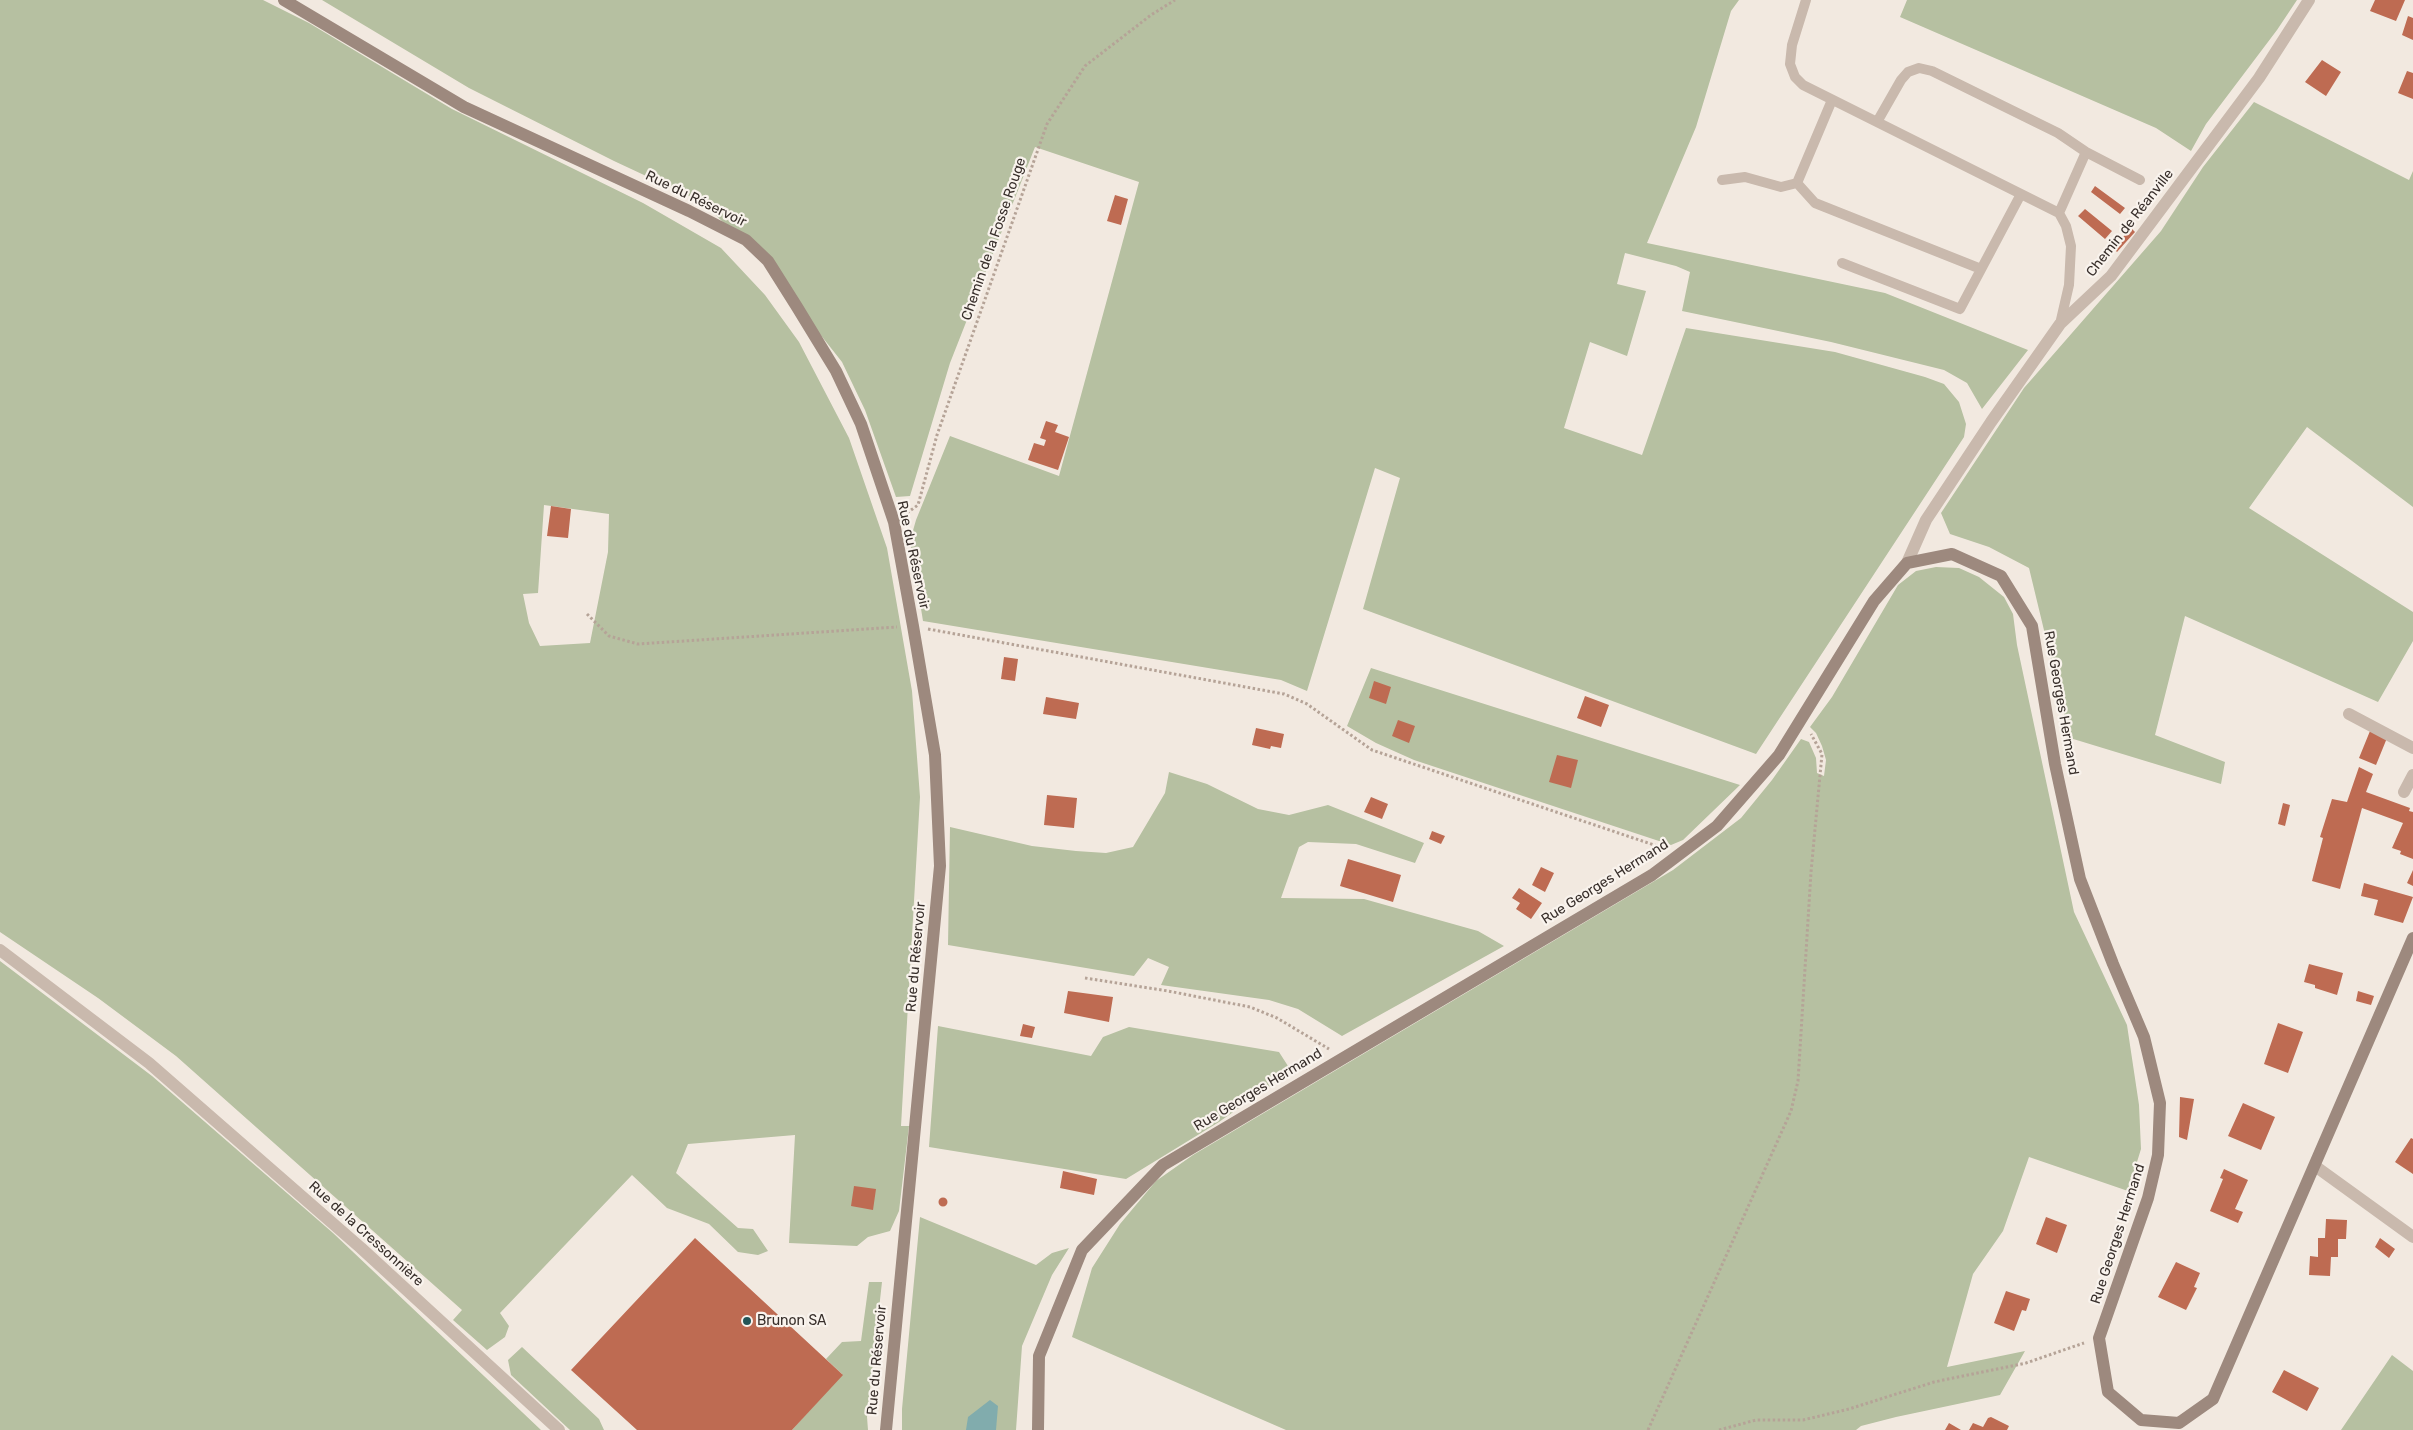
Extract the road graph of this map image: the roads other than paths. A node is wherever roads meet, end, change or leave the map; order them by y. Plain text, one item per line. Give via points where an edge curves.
1 (284, 0) edge
2 (1806, 0) edge
3 (2308, 0) edge
4 (1832, 100) junction
5 (1877, 122) junction
6 (2086, 152) junction
7 (1722, 180) dead end
8 (2140, 180) dead end
9 (1797, 183) junction
10 (2021, 194) junction
11 (2059, 213) junction
12 (1842, 263) dead end
13 (1981, 270) junction
14 (2060, 324) junction
15 (1908, 563) junction
16 (2349, 714) dead end
17 (2413, 748) edge
18 (2413, 775) edge
19 (2404, 792) dead end
20 (2413, 938) edge
21 (0, 950) edge
22 (2315, 1166) junction
23 (2413, 1237) edge
24 (559, 1430) edge
25 (886, 1430) edge
26 (1038, 1430) edge

1 - 25 street, Rue du Réservoir via 464,107 746,240 768,261 836,371 861,424 894,522 913,626 935,755 940,866
2 - 4 lane via 1792,44 1790,64 1794,77 1803,85
3 - 14 street, Chemin de Réanville via 2260,78 2111,276
4 - 5 lane
4 - 9 lane
5 - 6 lane via 1901,80 1908,72 1919,68 1932,71 2058,133
5 - 10 lane
6 - 8 lane
6 - 11 lane
7 - 9 lane via 1745,177 1781,187
9 - 13 lane via 1815,203
10 - 11 lane
10 - 13 lane
11 - 14 lane via 2071,246 2069,285
12 - 13 lane via 1960,308
14 - 15 street, Chemin de Réanville via 1926,520
15 - 22 street, Rue Georges Hermand via 1952,554 2001,576 2032,626 2055,764 2080,879 2144,1037 2160,1103 2158,1155 2148,1198 2099,1338 2108,1392 2141,1420 2179,1423 2213,1399
15 - 26 street, Rue Georges Hermand via 1874,601 1779,755 1717,826 1652,875 1163,1165 1082,1250 1039,1356
16 - 17 street
18 - 19 street
20 - 22 street, Rue Georges Hermand
21 - 24 street, Rue de la Cressonnière via 150,1063 361,1248
22 - 23 street

